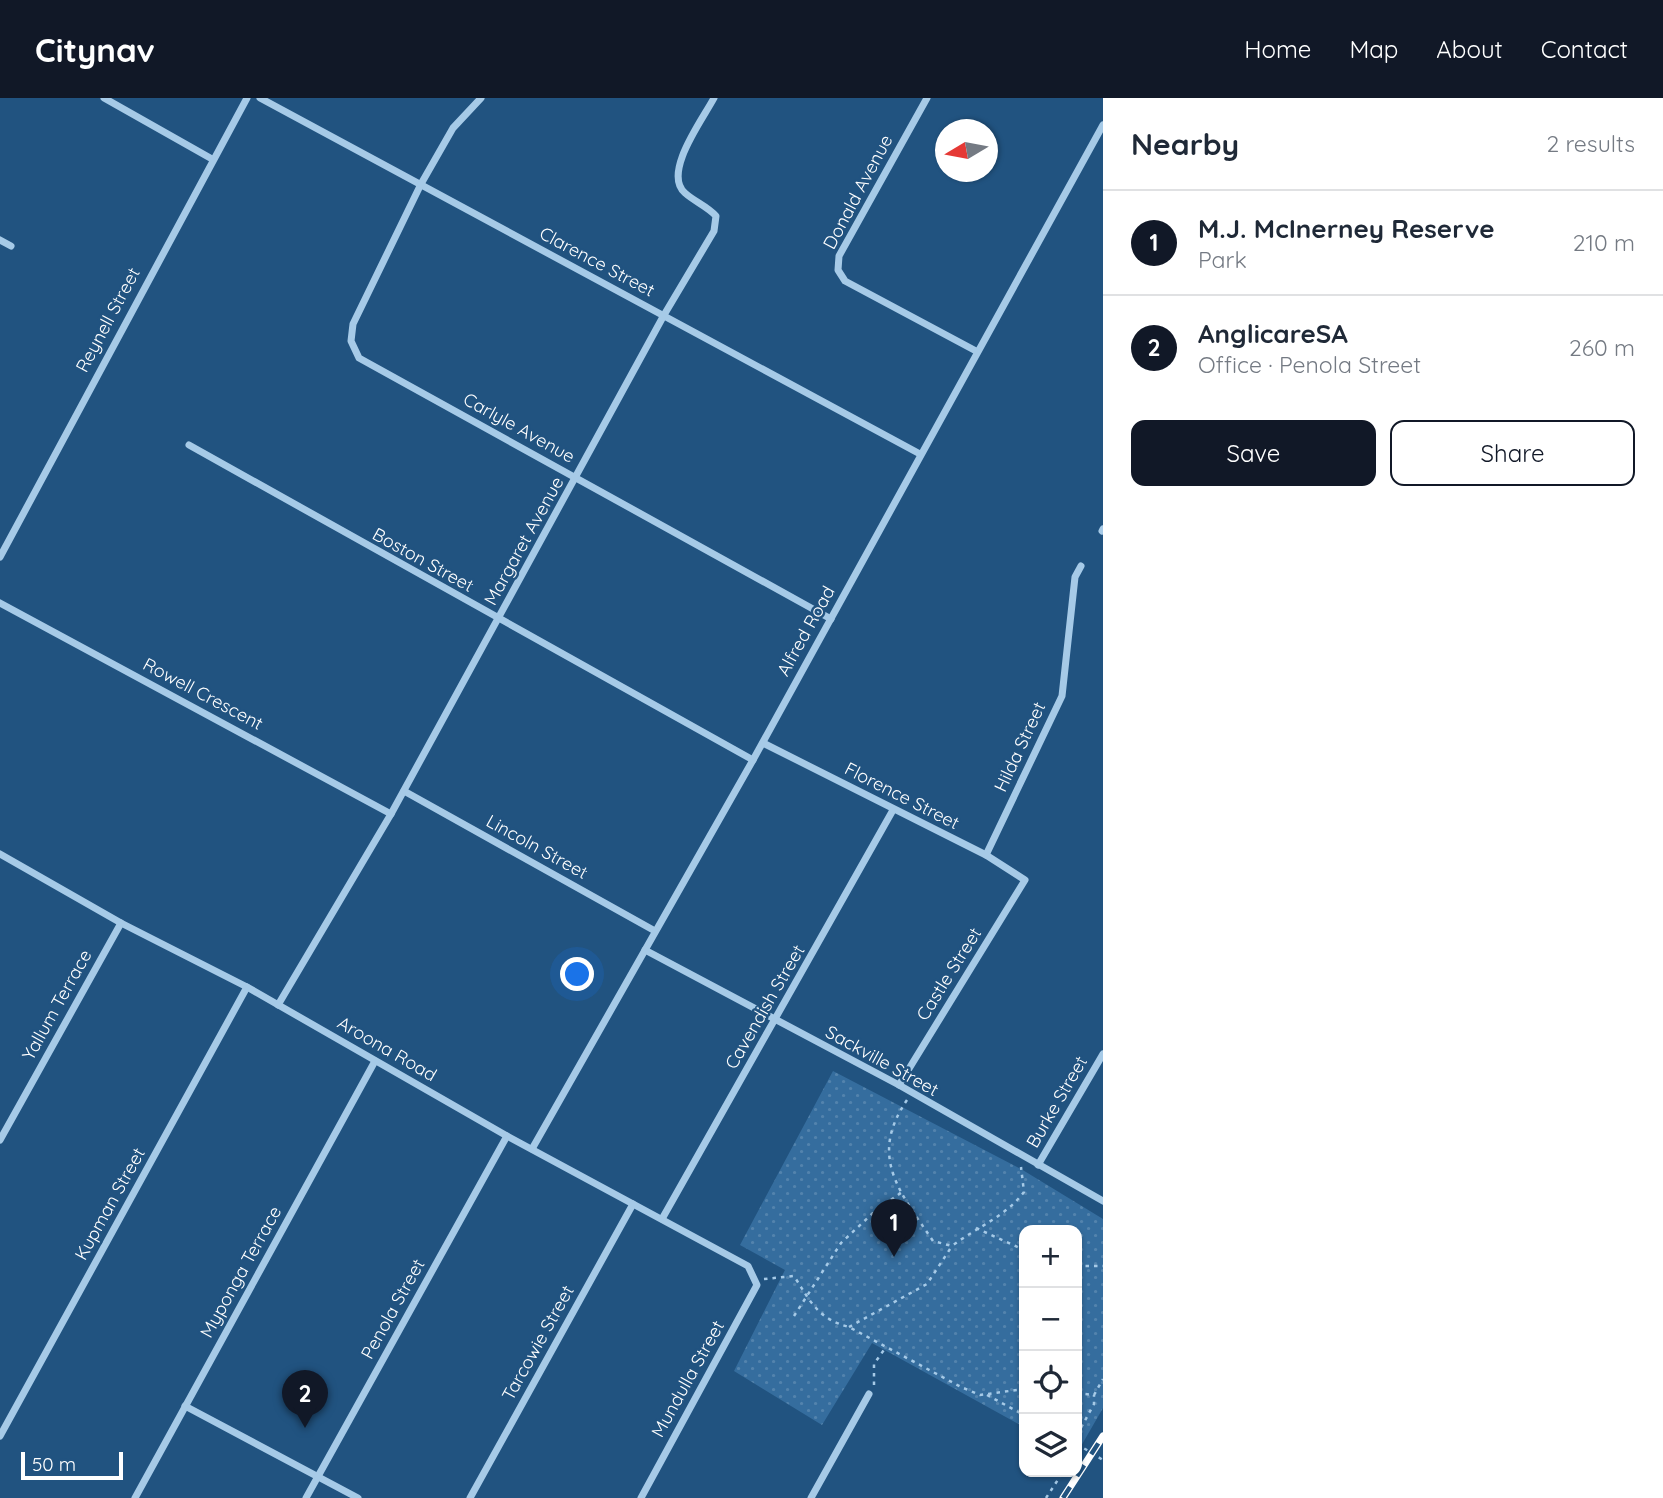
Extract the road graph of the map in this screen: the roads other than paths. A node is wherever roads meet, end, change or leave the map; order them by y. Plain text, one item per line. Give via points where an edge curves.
1 (104, 98) edge
2 (247, 98) edge
3 (260, 98) edge
4 (481, 98) edge
5 (714, 98) edge
6 (927, 98) edge
7 (1103, 125) edge
8 (212, 159) junction
9 (421, 184) junction
10 (0, 240) edge
11 (11, 246) dead end
12 (664, 315) junction
13 (976, 351) junction
14 (189, 445) dead end
15 (920, 454) junction
16 (576, 478) junction
17 (0, 557) edge
18 (1081, 565) dead end
19 (0, 603) edge
20 (831, 619) junction
21 (499, 621) junction
22 (763, 743) junction
23 (753, 761) junction
24 (404, 791) junction
25 (893, 810) junction
26 (391, 814) junction
27 (0, 854) edge
28 (986, 855) junction
29 (1025, 880) joint
30 (121, 923) junction
31 (655, 931) junction
32 (645, 950) junction
33 (247, 987) junction
34 (278, 1005) junction
35 (775, 1021) junction
36 (1103, 1054) edge
37 (375, 1061) junction
38 (899, 1085) junction
39 (507, 1136) junction
40 (0, 1140) edge
41 (532, 1149) junction
42 (1038, 1165) junction
43 (1103, 1201) edge
44 (633, 1204) junction
45 (662, 1219) junction
46 (755, 1277) joint
47 (870, 1394) road end
48 (185, 1406) junction
49 (0, 1436) edge
50 (317, 1477) junction
51 (135, 1498) edge
52 (306, 1498) edge
53 (358, 1498) edge
54 (470, 1498) edge
55 (641, 1498) edge
56 (811, 1498) edge

1 - 8 street
2 - 8 street, Reynell Street
3 - 9 street, Clarence Street
4 - 9 street via 453,128
5 - 12 street, Margaret Avenue via 678,165 676,181 683,193 716,216 714,231
6 - 13 street, Donald Avenue via 839,256 838,270 845,281
7 - 13 street, Alfred Road
8 - 17 street, Reynell Street
9 - 12 street, Clarence Street
9 - 16 street, Carlyle Avenue via 353,324 351,341 359,358
10 - 11 street
12 - 15 street, Clarence Street
12 - 16 street, Margaret Avenue
13 - 15 street, Alfred Road
14 - 21 street, Boston Street
15 - 20 street, Alfred Road
16 - 20 street, Carlyle Avenue
16 - 21 street, Margaret Avenue
18 - 28 street, Hilda Street via 1075,578 1062,696
19 - 26 street, Rowell Crescent
20 - 22 street, Alfred Road
21 - 23 street, Boston Street
21 - 24 street, Margaret Avenue
22 - 23 street, Alfred Road
22 - 25 street, Florence Street
23 - 31 street, Alfred Road
24 - 26 street, Margaret Avenue
24 - 31 street, Lincoln Street
25 - 28 street, Florence Street
25 - 35 street, Cavendish Street
26 - 34 street, Margaret Avenue
27 - 30 street, Aroona Road
28 - 29 street, Florence Street
29 - 38 street, Castle Street
30 - 33 street, Aroona Road
30 - 40 street, Yallum Terrace
31 - 32 street, Alfred Road
32 - 35 street, Sackville Street
32 - 41 street, Alfred Road
33 - 34 street, Aroona Road
33 - 49 street, Kupman Street
34 - 37 street, Aroona Road
35 - 38 street, Sackville Street
35 - 45 street, Cavendish Street
36 - 42 street, Burke Street
37 - 39 street, Aroona Road
37 - 48 street, Myponga Terrace
38 - 42 street, Sackville Street
39 - 41 street, Aroona Road
39 - 50 street, Penola Street
41 - 44 street, Aroona Road
42 - 43 street, Sackville Street
44 - 45 street, Aroona Road
44 - 54 street, Tarcowie Street
45 - 46 street, Aroona Road via 748,1266
46 - 55 street, Mundulla Street via 757,1285
47 - 56 street
48 - 50 street
48 - 51 street, Myponga Terrace
50 - 52 street, Penola Street
50 - 53 street

